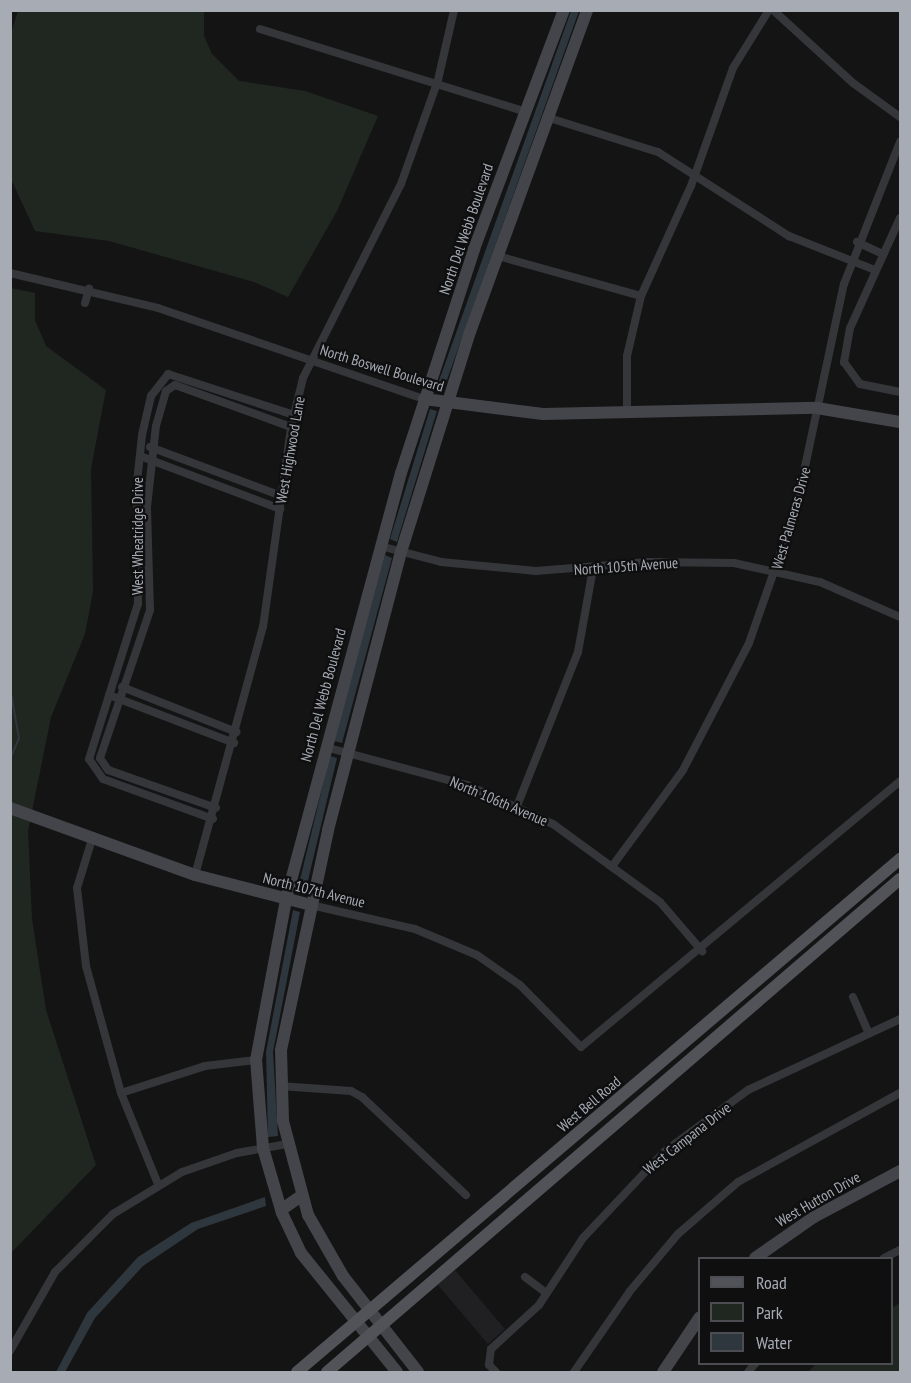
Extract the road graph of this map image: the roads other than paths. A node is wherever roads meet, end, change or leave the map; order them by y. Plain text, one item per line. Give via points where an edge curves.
1 (454, 10) edge
2 (564, 10) edge
3 (587, 10) edge
4 (771, 10) edge
5 (260, 29) dead end
6 (438, 80) junction
7 (524, 111) junction
8 (546, 117) junction
9 (900, 117) edge
10 (900, 142) edge
11 (898, 152) edge
12 (695, 174) junction
13 (900, 218) edge
14 (857, 242) junction
15 (883, 254) junction
16 (498, 256) junction
17 (851, 259) junction
18 (875, 270) junction
19 (10, 273) edge
20 (89, 289) junction
21 (641, 296) junction
22 (85, 303) dead end
23 (310, 361) junction
24 (900, 392) edge
25 (424, 399) junction
26 (447, 403) junction
27 (817, 408) junction
28 (627, 413) junction
29 (294, 415) junction
30 (900, 422) edge
31 (291, 427) junction
32 (141, 444) junction
33 (153, 448) junction
34 (140, 456) junction
35 (151, 460) junction
36 (282, 496) junction
37 (280, 509) junction
38 (380, 546) junction
39 (401, 552) junction
40 (593, 569) junction
41 (777, 570) junction
42 (900, 617) edge
43 (113, 684) junction
44 (125, 689) junction
45 (109, 695) junction
46 (120, 700) junction
47 (236, 732) junction
48 (234, 743) junction
49 (325, 747) junction
50 (347, 753) junction
51 (900, 781) edge
52 (517, 806) junction
53 (10, 808) edge
54 (216, 808) junction
55 (213, 819) junction
56 (93, 836) junction
57 (900, 859) edge
58 (613, 865) junction
59 (195, 875) junction
60 (900, 879) edge
61 (286, 899) junction
62 (311, 905) junction
63 (702, 951) junction
64 (853, 997) dead end
65 (900, 1019) edge
66 (869, 1034) junction
67 (256, 1060) junction
68 (280, 1086) junction
69 (900, 1093) edge
70 (121, 1094) junction
71 (287, 1144) junction
72 (262, 1148) junction
73 (900, 1171) edge
74 (158, 1184) junction
75 (466, 1195) dead end
76 (301, 1196) junction
77 (281, 1210) junction
78 (296, 1242) junction
79 (900, 1250) edge
80 (756, 1257) edge
81 (886, 1257) edge
82 (342, 1276) junction
83 (525, 1277) dead end
84 (546, 1293) junction
85 (370, 1310) junction
86 (698, 1319) edge
87 (356, 1323) junction
88 (380, 1326) junction
89 (368, 1338) junction
90 (10, 1351) edge
91 (297, 1372) edge
92 (327, 1372) edge
93 (397, 1372) edge
94 (418, 1372) edge
95 (495, 1372) edge
96 (574, 1372) edge
97 (663, 1372) edge

1 - 6 street, West Highwood Lane
2 - 7 street, North Del Webb Boulevard
3 - 8 street
4 - 9 street via 857,86
4 - 12 street via 733,68
5 - 6 street
6 - 7 street
6 - 23 street, West Highwood Lane via 386,217
7 - 25 street, North Del Webb Boulevard
8 - 12 street via 640,145
8 - 16 street
10 - 11 street, West Palmeras Drive
11 - 14 street, West Palmeras Drive
12 - 17 street via 789,236
12 - 21 street
13 - 15 street
14 - 15 street
14 - 17 street, West Palmeras Drive
15 - 18 street
16 - 21 street
16 - 26 street
17 - 18 street
17 - 27 street, West Palmeras Drive
18 - 24 street via 849,328 844,362 860,384
19 - 20 street, North Boswell Boulevard
20 - 22 street
20 - 23 street, North Boswell Boulevard
21 - 28 street via 627,356
23 - 25 street, North Boswell Boulevard
23 - 29 street, West Highwood Lane
25 - 26 street, North Boswell Boulevard
25 - 38 street, North Del Webb Boulevard
26 - 28 street, North Boswell Boulevard via 543,414
26 - 39 street
27 - 28 street, North Boswell Boulevard
27 - 30 street, North Boswell Boulevard
27 - 41 street, West Palmeras Drive
29 - 31 street, West Highwood Lane
29 - 32 street, West Wheatridge Drive via 168,374 151,396
31 - 33 street, West Wheatridge Drive via 175,385 166,391
31 - 36 street, West Highwood Lane
32 - 33 street
32 - 34 street, West Wheatridge Drive
33 - 35 street, West Wheatridge Drive
33 - 36 street
34 - 35 street
34 - 43 street, West Wheatridge Drive via 138,604
35 - 37 street
35 - 44 street, West Wheatridge Drive via 150,610
36 - 37 street, West Highwood Lane
37 - 47 street, West Highwood Lane via 263,627
38 - 39 street, North 105th Avenue
38 - 49 street, North Del Webb Boulevard
39 - 40 street, North 105th Avenue via 490,568
39 - 50 street
40 - 41 street, North 105th Avenue via 713,562
40 - 52 street via 578,652
41 - 42 street, North 105th Avenue
41 - 58 street, West Palmeras Drive via 704,735
43 - 44 street
43 - 45 street, West Wheatridge Drive
44 - 46 street, West Wheatridge Drive
44 - 47 street
45 - 46 street
45 - 55 street, West Wheatridge Drive via 89,751 96,774
46 - 48 street
46 - 54 street, West Wheatridge Drive via 101,752 103,764
47 - 48 street, West Highwood Lane
48 - 54 street, West Highwood Lane
49 - 50 street, North 106th Avenue
49 - 61 street, North Del Webb Boulevard
50 - 52 street, North 106th Avenue via 453,780
50 - 62 street
51 - 63 street
52 - 58 street, North 106th Avenue
53 - 56 street, North 107th Avenue
54 - 55 street, West Highwood Lane
55 - 59 street, West Highwood Lane
56 - 59 street, North 107th Avenue
56 - 70 street via 80,874 78,915 94,1005
57 - 85 main road, West Bell Road
58 - 63 street, North 106th Avenue via 660,902
59 - 61 street, North 107th Avenue
60 - 88 main road
61 - 62 street, North 107th Avenue
61 - 67 street, North Del Webb Boulevard
62 - 63 street, North 107th Avenue via 426,933 477,955 520,985 581,1047
62 - 68 street via 287,1010
64 - 66 street
65 - 66 street, West Campana Drive
66 - 84 street, West Campana Drive via 748,1090 664,1152 584,1238
67 - 70 street via 205,1066
67 - 72 street, North Del Webb Boulevard
68 - 71 street
68 - 75 street via 351,1091 368,1101
69 - 96 street via 738,1182 678,1234 630,1291
70 - 74 street
71 - 72 street
71 - 76 street
72 - 74 street via 218,1158
72 - 77 street, North Del Webb Boulevard
73 - 80 street, West Hutton Drive via 814,1216
74 - 90 street via 112,1214 66,1258 32,1306
76 - 77 street
76 - 82 street
77 - 78 street, North Del Webb Boulevard
78 - 82 street via 310,1240
78 - 87 street, North Del Webb Boulevard
79 - 81 street
82 - 85 street
83 - 84 street
84 - 95 street, West Campana Drive via 491,1349 489,1365
85 - 87 main road, West Bell Road
85 - 88 street
86 - 97 street
87 - 89 street, North Del Webb Boulevard
87 - 91 main road, West Bell Road
88 - 89 main road
88 - 94 street
89 - 92 main road
89 - 93 street, North Del Webb Boulevard

